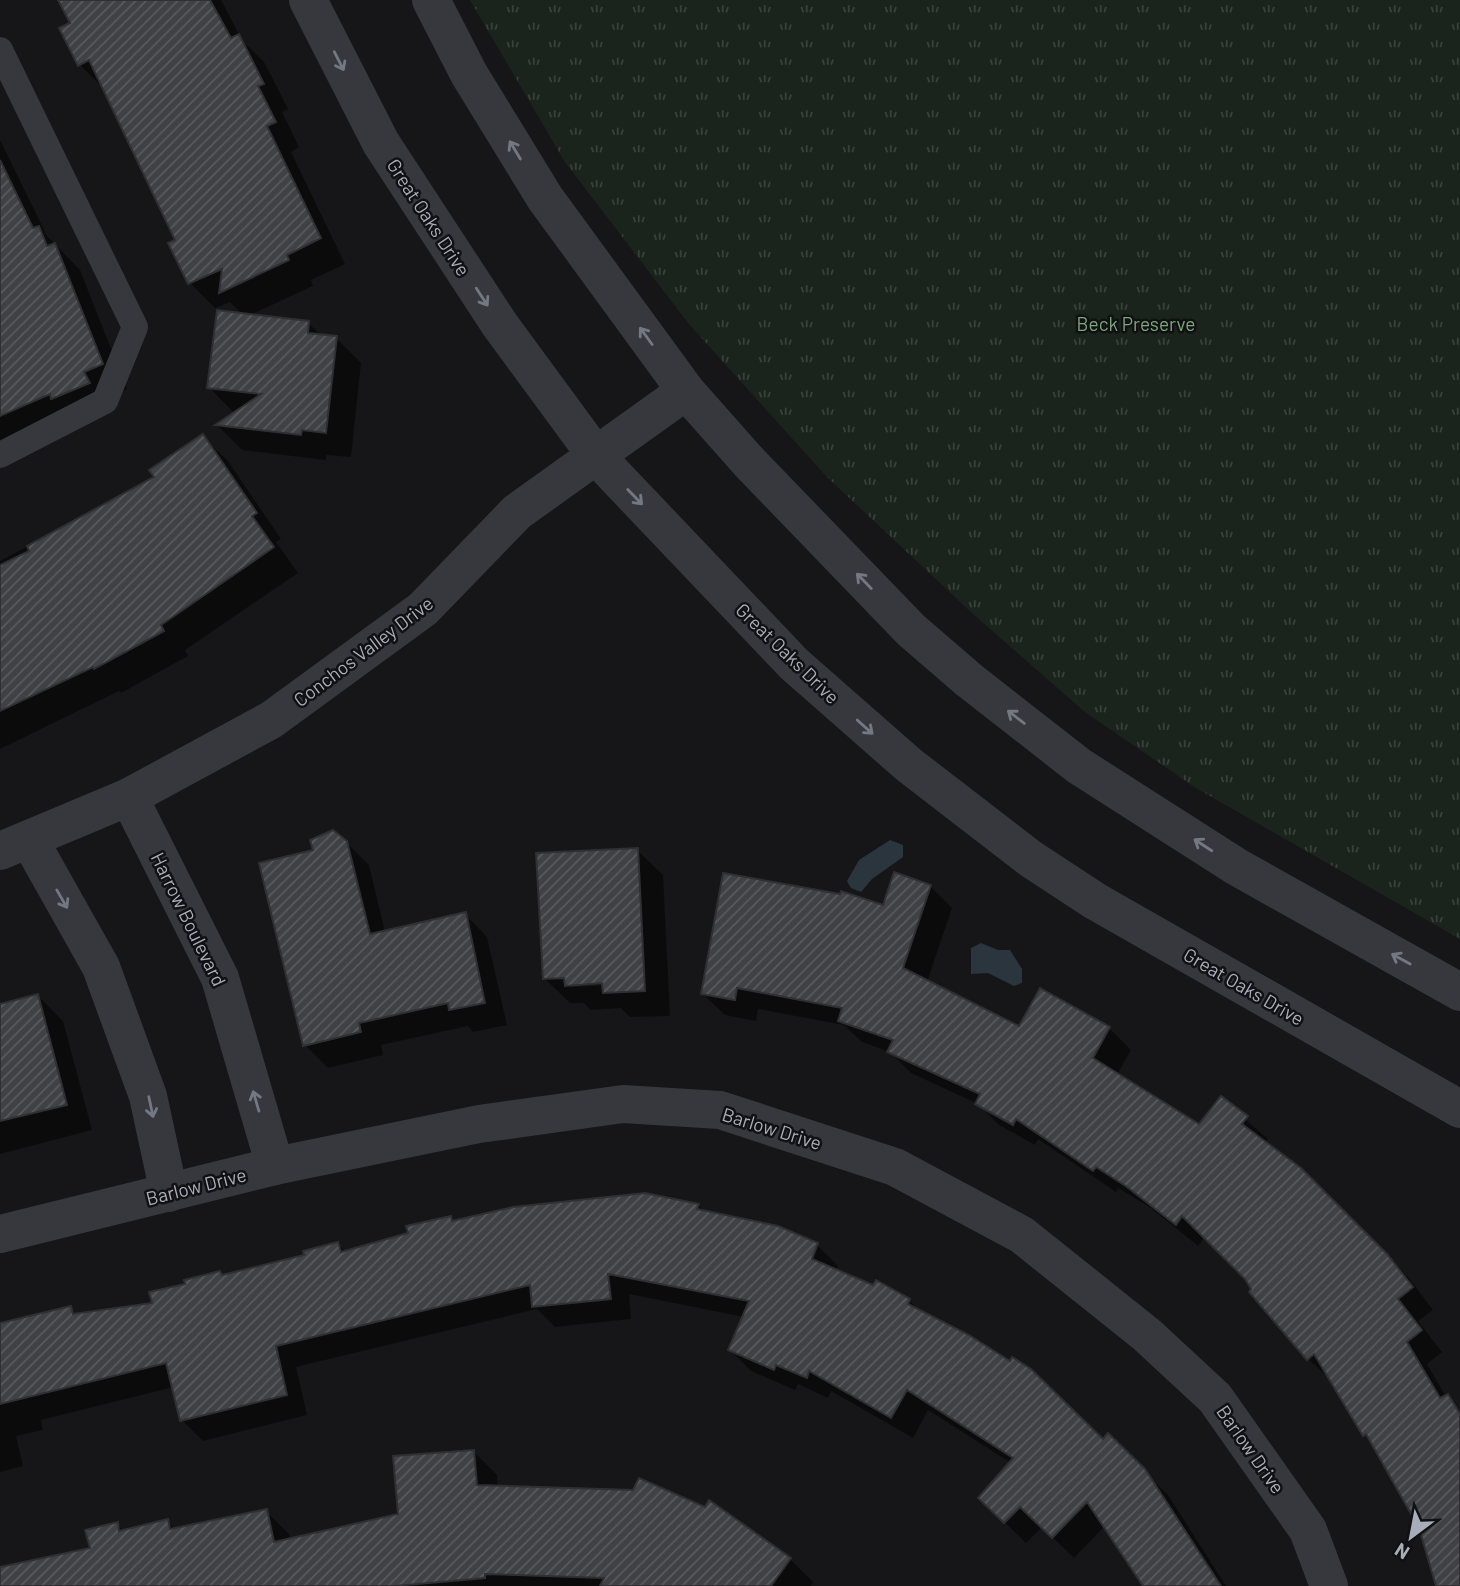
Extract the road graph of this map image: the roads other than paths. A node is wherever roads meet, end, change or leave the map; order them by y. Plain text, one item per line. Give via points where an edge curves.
1 (308, 0) edge
2 (431, 0) edge
3 (0, 50) edge
4 (686, 391) junction
5 (0, 455) edge
6 (597, 457) junction
7 (129, 797) junction
8 (14, 845) edge
9 (1460, 992) edge
10 (1460, 1109) edge
11 (275, 1166) junction
12 (169, 1193) junction
13 (0, 1234) edge
14 (1329, 1586) edge

1 -> 6 street, Great Oaks Drive via 381,143 500,325
4 -> 2 street via 545,198 469,74
3 - 5 lane via 135,327 105,401
4 - 6 street, Conchos Valley Drive
9 -> 4 street via 1226,860 1079,766 968,681 911,630
6 - 7 street, Conchos Valley Drive via 517,512 423,609 282,712
6 -> 10 street, Great Oaks Drive via 794,664 909,765 1031,859 1095,901
7 - 8 street, Conchos Valley Drive
11 -> 7 street, Harrow Boulevard via 220,978
8 -> 12 street via 101,967 148,1096
11 - 12 street, Barlow Drive
11 - 14 street, Barlow Drive via 479,1124 623,1104 720,1110 895,1167 1022,1235 1147,1335 1215,1398 1308,1530
12 - 13 street, Barlow Drive

